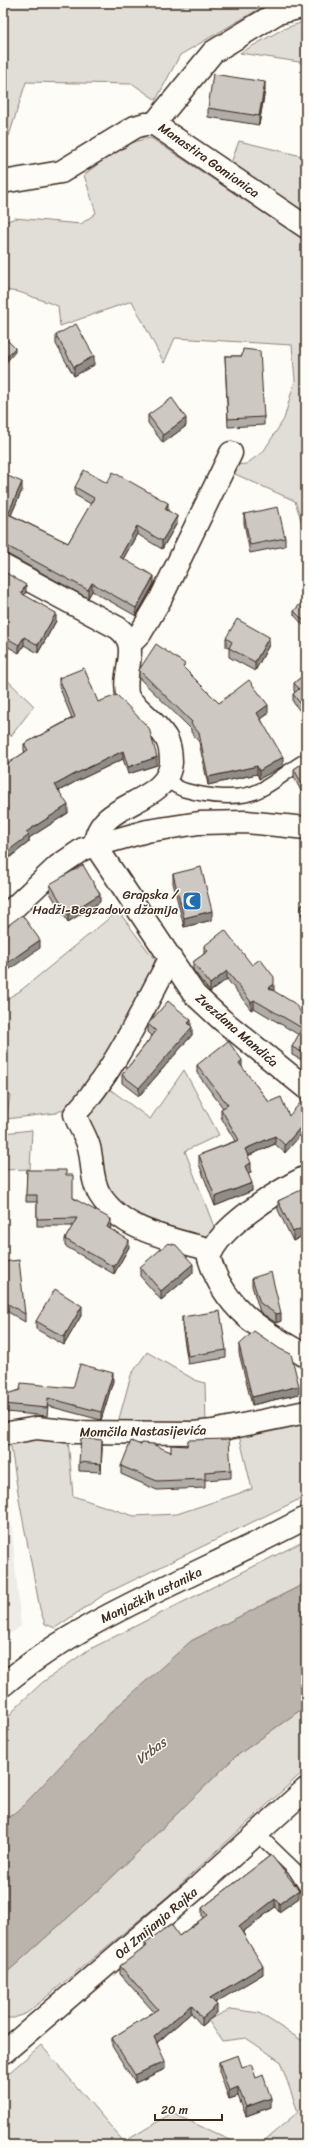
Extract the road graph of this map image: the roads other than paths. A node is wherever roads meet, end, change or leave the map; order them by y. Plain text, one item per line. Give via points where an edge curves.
1 (306, 6) edge
2 (154, 124) junction
3 (3, 182) edge
4 (306, 227) edge
5 (231, 453) dead end
6 (3, 566) edge
7 (131, 643) junction
8 (306, 760) edge
9 (165, 780) junction
10 (306, 828) edge
11 (95, 845) junction
12 (3, 918) edge
13 (170, 959) junction
14 (306, 1088) edge
15 (306, 1177) edge
16 (211, 1250) junction
17 (306, 1356) edge
18 (306, 1412) edge
19 (3, 1434) edge
20 (306, 1518) edge
21 (3, 1685) edge
22 (306, 1789) edge
23 (264, 1827) junction
24 (306, 1887) edge
25 (3, 2053) edge

1 - 2 street, Manastira Gomionica via 277,13 212,52
2 - 3 street via 135,127 62,172
2 - 4 street, Manastira Gomionica
5 - 7 street via 160,600 140,634
6 - 7 street via 118,628
7 - 9 street via 126,690 128,698 166,738 171,757 170,771
8 - 9 lane via 272,784 241,795 206,795 188,791
9 - 11 street via 159,787 110,817 97,831
10 - 11 street via 246,822 199,822 147,831
11 - 12 street via 65,860
11 - 13 street, Zvezdana Mandića
13 - 14 street, Zvezdana Mandića via 195,995
13 - 16 street via 107,1071 75,1114 89,1146 99,1194 106,1202 140,1229
15 - 16 street via 278,1191 250,1212
16 - 17 street via 209,1258 220,1284 230,1299 263,1331
18 - 19 street, Momčila Nastasijevića via 193,1433 75,1432 37,1428
20 - 21 street, Manjačkih ustanika via 144,1596 53,1646
22 - 23 street, Od Zmijanja Rajka
23 - 24 lane via 263,1838 295,1870
23 - 25 street, Od Zmijanja Rajka

